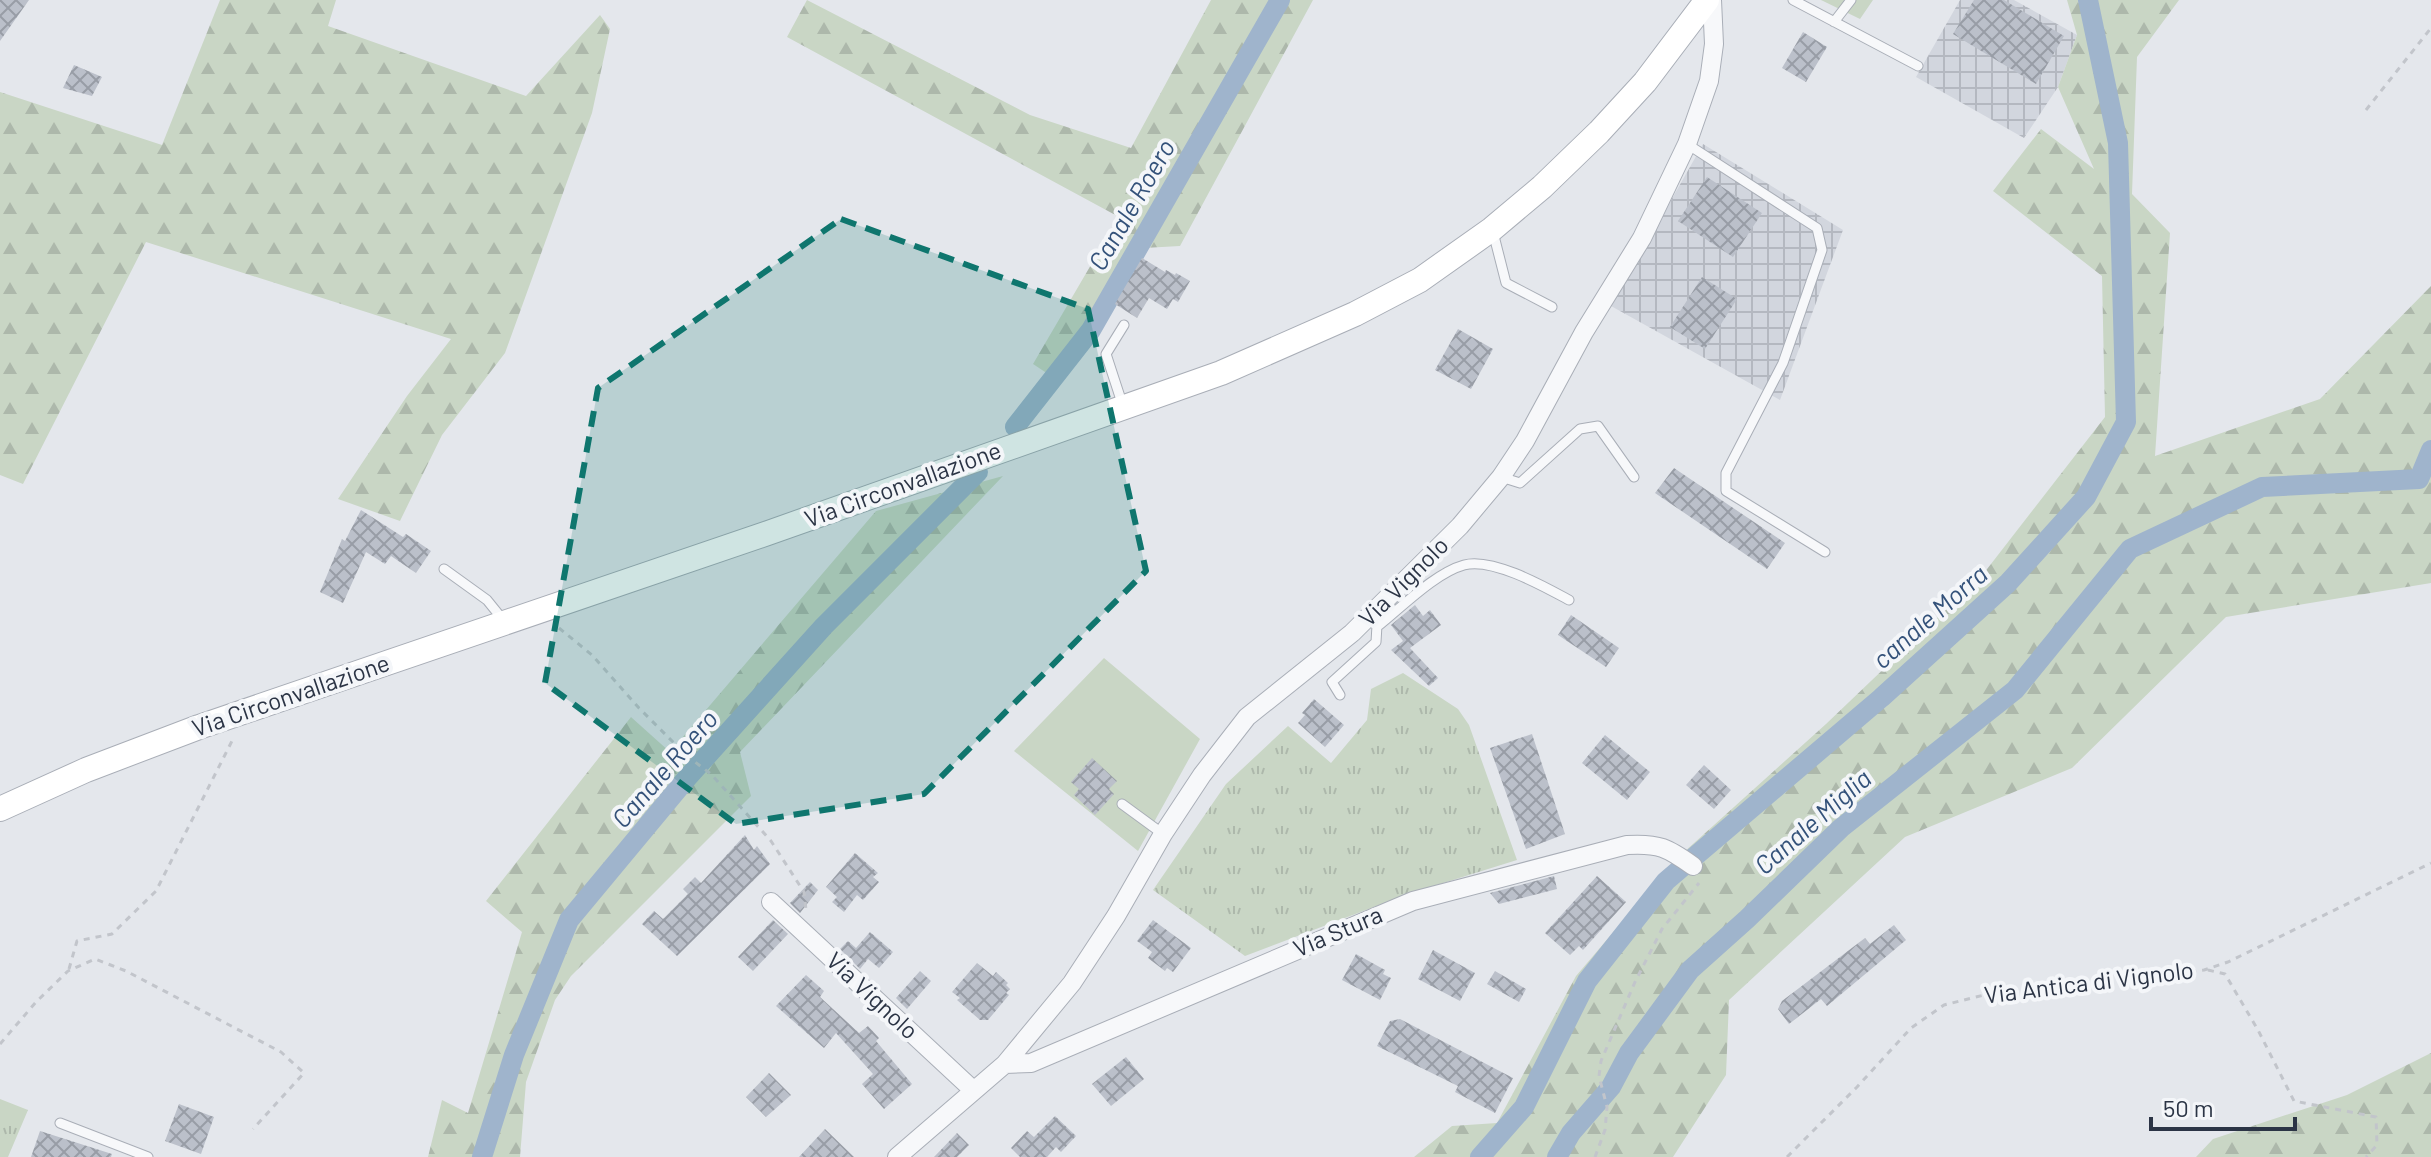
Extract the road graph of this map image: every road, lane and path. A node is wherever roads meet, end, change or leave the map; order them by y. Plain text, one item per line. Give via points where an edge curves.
1 (1710, 0) edge
2 (1793, 0) edge
3 (1851, 0) edge
4 (1834, 22) junction
5 (2431, 28) edge
6 (1918, 66) dead end
7 (2366, 110) dead end
8 (1687, 144) junction
9 (1492, 229) junction
10 (1552, 307) dead end
11 (1124, 325) dead end
12 (1123, 407) junction
13 (1501, 477) junction
14 (1634, 477) dead end
15 (1825, 552) dead end
16 (444, 569) dead end
17 (1569, 600) dead end
18 (537, 611) junction
19 (1374, 621) junction
20 (505, 622) junction
21 (1340, 695) dead end
22 (248, 711) junction
23 (1122, 804) dead end
24 (0, 809) edge
25 (1163, 834) junction
26 (1687, 862) joint
27 (2431, 863) edge
28 (771, 902) dead end
29 (808, 936) junction
30 (2204, 970) junction
31 (68, 971) junction
32 (0, 1044) edge
33 (1005, 1064) junction
34 (973, 1090) junction
35 (60, 1123) dead end
36 (253, 1129) dead end
37 (122, 1153) edge
38 (148, 1157) edge
39 (897, 1157) edge
40 (1595, 1157) edge
41 (1787, 1157) edge
42 (2366, 1157) edge

1 - 8 street, Via Vignolo via 1714,44 1709,81
1 - 9 main road, Via Circonvallazione via 1599,132
2 - 4 lane
3 - 4 lane
4 - 6 lane
5 - 7 path
8 - 13 street, Via Vignolo via 1642,238
8 - 15 lane via 1817,228 1822,250 1783,363 1726,473 1726,491
9 - 10 lane via 1506,283
9 - 12 main road, Via Circonvallazione via 1420,280 1355,314 1221,373
11 - 12 lane via 1106,354
12 - 18 main road, Via Circonvallazione
13 - 14 lane via 1520,483 1580,429 1598,426
13 - 19 street, Via Vignolo
16 - 20 lane via 487,600
17 - 19 lane via 1533,581 1466,564
18 - 20 main road, Via Circonvallazione
18 - 29 path via 592,655 771,841 804,892
19 - 21 lane via 1376,642 1332,682
19 - 25 street, Via Vignolo via 1247,717
20 - 22 main road, Via Circonvallazione
22 - 24 main road, Via Circonvallazione via 86,770
22 - 31 path via 156,891 112,934 77,941
23 - 25 lane
25 - 33 street, Via Vignolo via 1072,983
26 - 33 street, Via Stura via 1651,843 1627,845 1413,901 1031,1063
26 - 40 path via 1700,884 1662,929 1601,1061 1600,1087 1607,1107
27 - 30 path, Via Antica di Vignolo
28 - 29 street, Via Vignolo
29 - 34 street, Via Vignolo
30 - 41 path, Via Antica di Vignolo via 1992,993 1944,1005 1911,1028
30 - 42 path via 2225,974 2294,1101 2376,1117 2377,1145
31 - 32 path
31 - 36 path via 95,959 281,1052 304,1073
33 - 34 street, Via Vignolo
34 - 39 street, Via Vignolo
35 - 37 lane
37 - 38 lane

